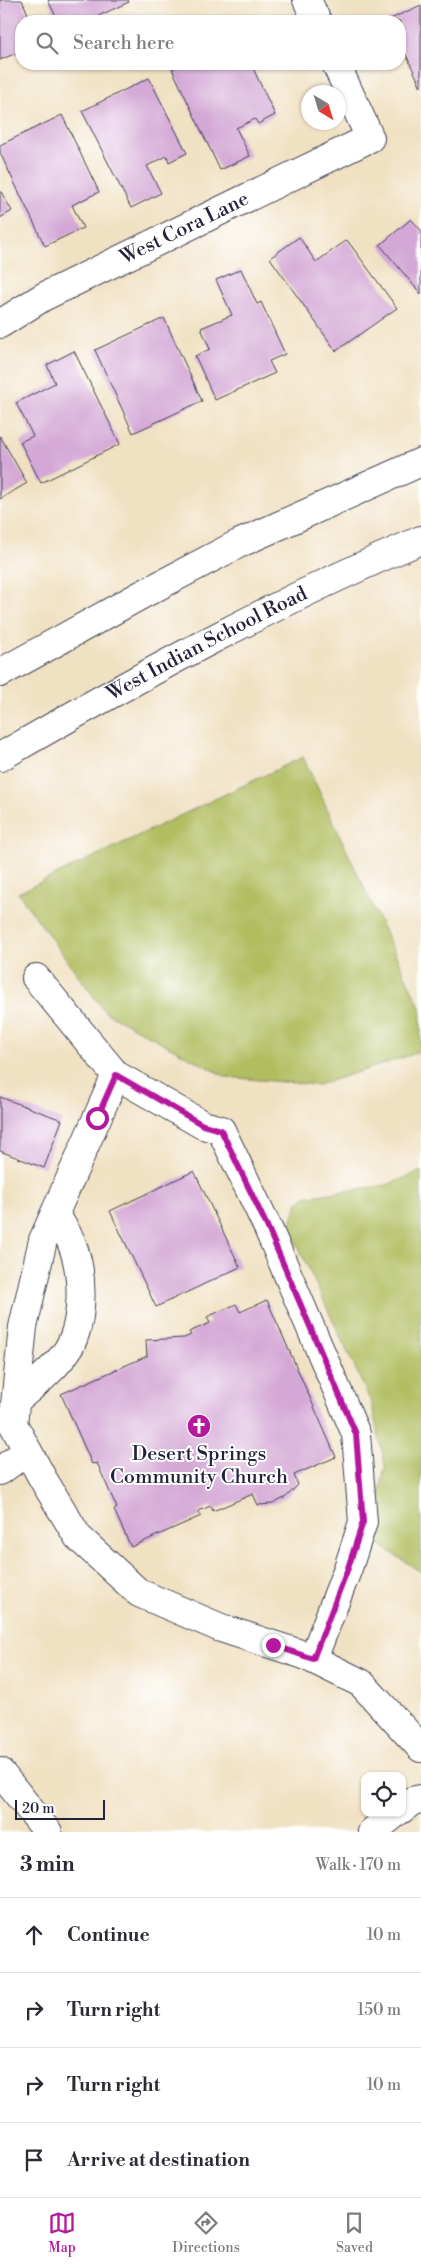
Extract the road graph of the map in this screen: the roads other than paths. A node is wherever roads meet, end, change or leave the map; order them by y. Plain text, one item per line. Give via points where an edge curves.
1 (307, 0) edge
2 (314, 15) edge
3 (339, 70) edge
4 (0, 324) edge
5 (421, 462) edge
6 (421, 540) edge
7 (0, 673) edge
8 (0, 757) edge
9 (36, 978) dead end
10 (116, 1075) junction
11 (54, 1213) junction
12 (16, 1400) junction
13 (27, 1450) junction
14 (0, 1471) edge
15 (313, 1659) junction
16 (421, 1748) edge
17 (0, 1772) edge
18 (421, 1800) edge
19 (406, 1806) edge
20 (391, 1817) edge
21 (48, 1832) edge
22 (372, 1832) edge

1 - 2 main road
3 - 4 main road, West Cora Lane via 370,138 43,297
5 - 7 main road via 238,544
6 - 8 main road, West Indian School Road via 308,590 185,653
9 - 10 main road
10 - 11 main road
10 - 15 main road via 203,1125 221,1130 267,1226 356,1434 363,1522
11 - 12 main road via 43,1240 23,1327
11 - 12 main road via 72,1243 78,1267 81,1294 77,1325 65,1354
12 - 13 main road via 13,1424
13 - 14 main road
13 - 15 main road via 78,1536 139,1593 221,1628
15 - 16 main road via 361,1683
17 - 21 main road
18 - 19 main road
20 - 22 main road

